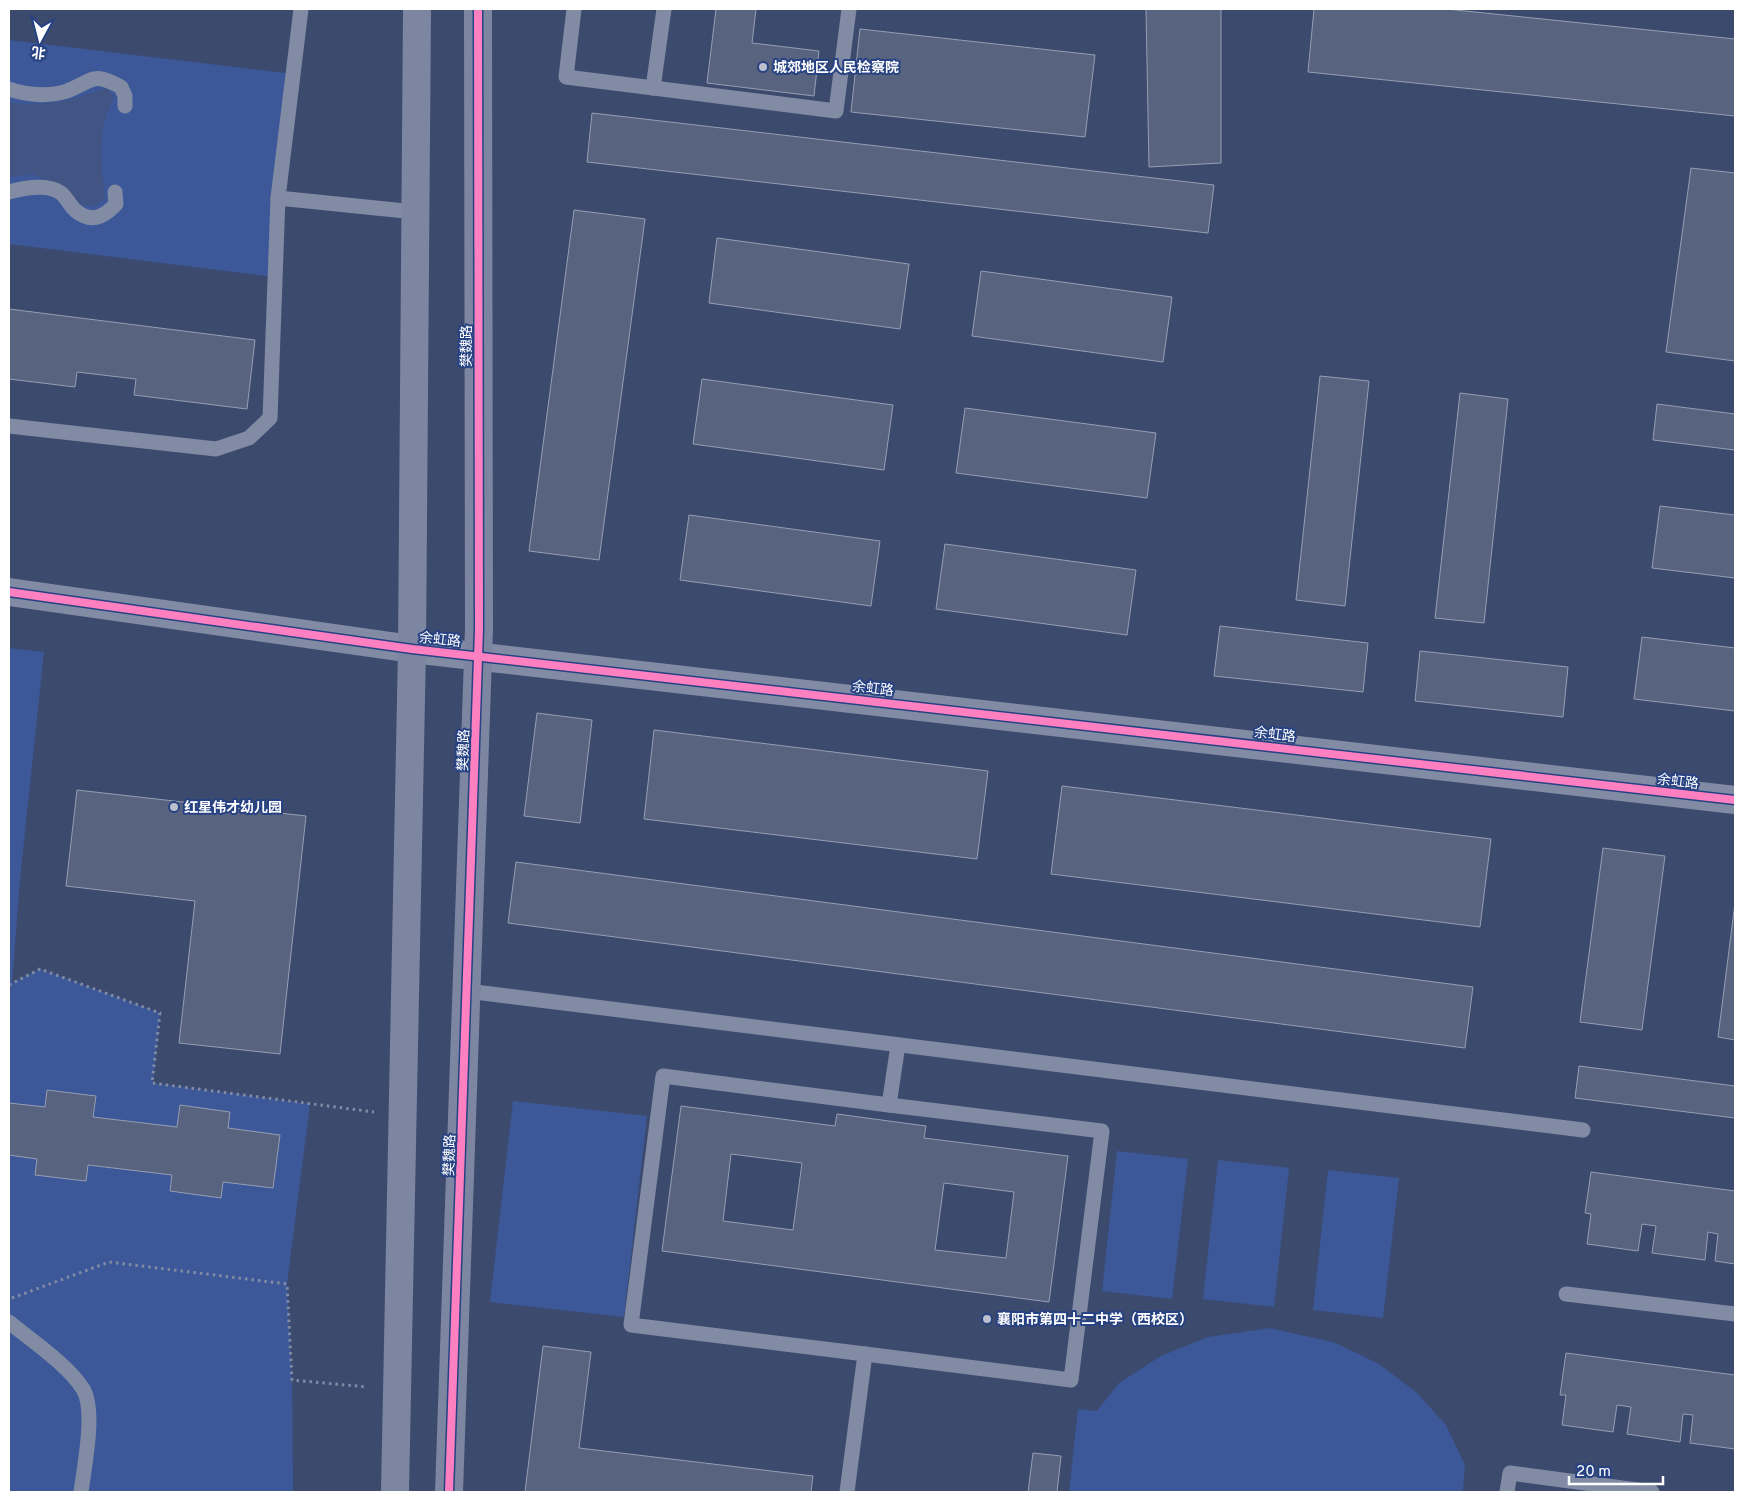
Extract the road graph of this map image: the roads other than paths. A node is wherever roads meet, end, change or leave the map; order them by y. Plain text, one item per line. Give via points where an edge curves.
1 (301, 9) edge
2 (417, 9) edge
3 (478, 9) edge
4 (574, 9) edge
5 (664, 9) edge
6 (849, 9) edge
7 (653, 88) junction
8 (9, 89) edge
9 (125, 106) dead end
10 (9, 192) edge
11 (115, 192) dead end
12 (278, 198) junction
13 (415, 212) junction
14 (9, 426) edge
15 (9, 592) edge
16 (412, 649) junction
17 (479, 655) junction
18 (1735, 800) edge
19 (467, 991) junction
20 (898, 1045) junction
21 (889, 1105) junction
22 (1583, 1130) dead end
23 (1566, 1294) dead end
24 (1735, 1314) edge
25 (9, 1322) edge
26 (865, 1354) junction
27 (81, 1492) edge
28 (395, 1492) edge
29 (449, 1492) edge
30 (847, 1492) edge
31 (1507, 1492) edge
32 (1652, 1492) edge

1 - 12 lane
2 - 13 street
3 - 17 street, 樊魏路
4 - 7 lane via 566,77
5 - 7 lane
6 - 7 lane via 836,111
8 - 9 lane via 45,95 67,91 90,79 105,78 122,87
10 - 11 lane via 31,186 60,193 77,212 92,218 105,216 116,204
12 - 13 lane
12 - 14 lane via 270,418 249,438 216,450
13 - 16 street
15 - 16 street, 余虹路
16 - 17 street, 余虹路
16 - 28 street
17 - 18 street, 余虹路
17 - 19 street, 樊魏路
19 - 20 lane
19 - 29 street, 樊魏路
20 - 21 lane
20 - 22 lane
21 - 26 lane via 1102,1131 1071,1380
21 - 26 lane via 663,1076 631,1325
23 - 24 lane
25 - 27 lane via 66,1369 84,1390 90,1420
26 - 30 lane
31 - 32 lane via 1510,1473

